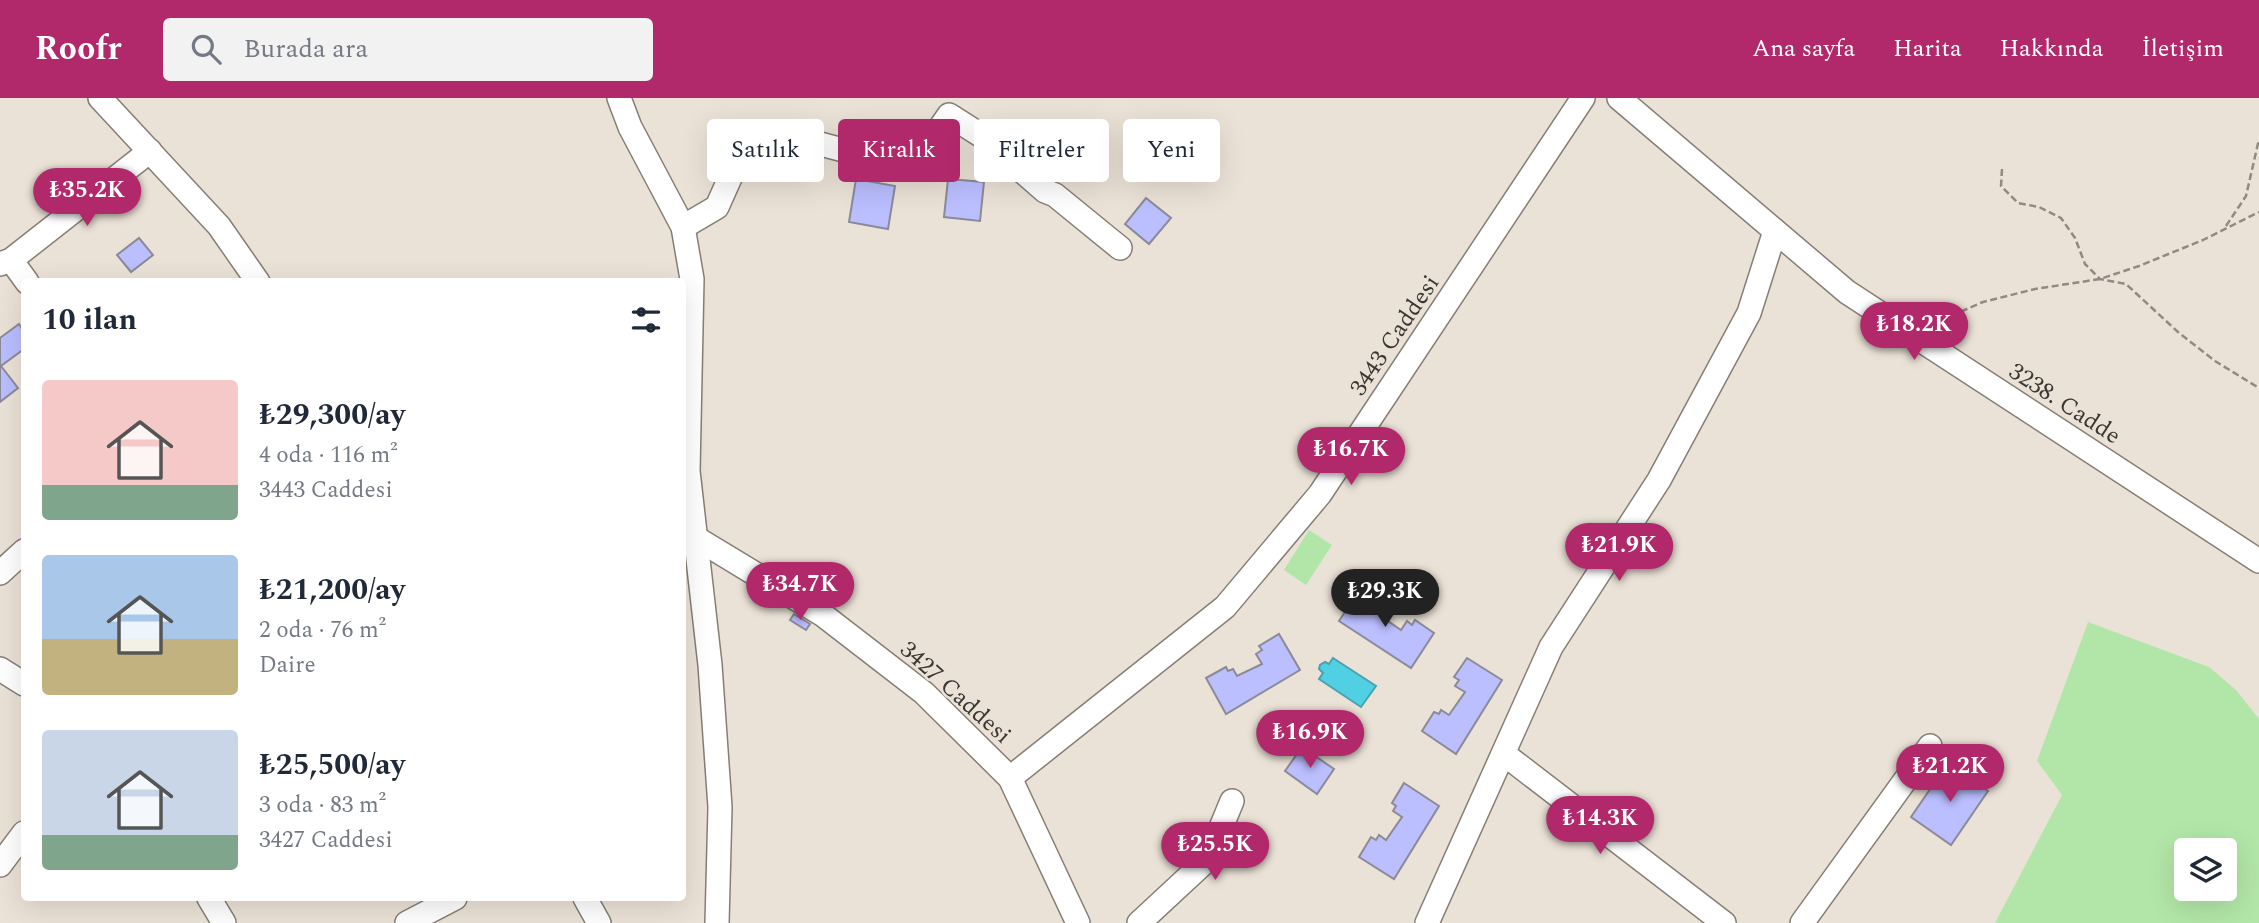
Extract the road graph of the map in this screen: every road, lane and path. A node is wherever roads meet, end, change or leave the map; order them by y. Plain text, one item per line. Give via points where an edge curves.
1 (100, 98) edge
2 (619, 98) edge
3 (1583, 98) edge
4 (1619, 98) edge
5 (2259, 139) edge
6 (150, 151) junction
7 (2002, 169) dead end
8 (2259, 212) edge
9 (683, 227) junction
10 (2224, 229) junction
11 (1775, 231) junction
12 (1120, 248) dead end
13 (5, 262) edge
14 (23, 278) edge
15 (255, 278) edge
16 (2100, 279) junction
17 (1909, 332) junction
18 (2259, 388) edge
19 (686, 444) edge
20 (686, 478) edge
21 (696, 538) junction
22 (21, 554) edge
23 (2259, 561) edge
24 (0, 573) edge
25 (0, 669) edge
26 (21, 682) edge
27 (1930, 746) dead end
28 (1504, 754) junction
29 (1010, 778) junction
30 (1232, 802) dead end
31 (21, 837) edge
32 (0, 865) edge
33 (211, 901) edge
34 (448, 901) edge
35 (587, 901) edge
36 (414, 915) edge
37 (224, 923) edge
38 (599, 923) edge
39 (717, 923) edge
40 (1078, 923) edge
41 (1139, 923) edge
42 (1427, 923) edge
43 (1724, 923) edge
44 (1802, 923) edge

1 - 6 street
2 - 9 street
3 - 29 street, 3443 Caddesi via 1311,504 1225,607
4 - 11 street, 3238. Cadde
5 - 10 path via 2246,196
6 - 13 street
6 - 15 street via 219,226
7 - 16 path via 2001,186 2018,203 2062,218 2085,264
8 - 10 path
9 - 12 street via 717,207 741,153 759,135 790,136 897,164 915,164 950,115
9 - 19 street via 692,279
10 - 16 path
11 - 17 street, 3238. Cadde via 1847,292
11 - 28 street via 1749,313 1659,480 1551,647
13 - 14 street
16 - 17 path via 1983,302
16 - 18 path via 2126,284 2215,361
17 - 23 street, 3238. Cadde
20 - 21 street
21 - 29 street, 3427 Caddesi via 833,622 924,693
21 - 39 street via 720,807
22 - 24 street
25 - 26 street
27 - 44 street
28 - 42 street
28 - 43 street
29 - 40 street, 3427 Caddesi
30 - 41 street via 1208,859
31 - 32 street
33 - 37 street
34 - 36 street
35 - 38 street

